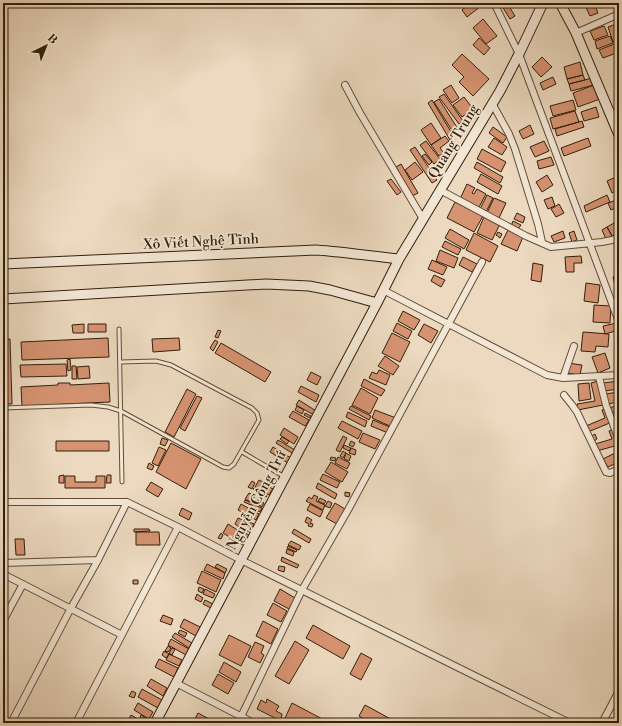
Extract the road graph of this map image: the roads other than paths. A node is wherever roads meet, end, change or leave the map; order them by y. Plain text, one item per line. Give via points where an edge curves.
1 (494, 3) edge
2 (543, 3) edge
3 (560, 3) edge
4 (619, 14) edge
5 (576, 33) junction
6 (519, 54) junction
7 (345, 85) dead end
8 (492, 103) junction
9 (619, 135) edge
10 (440, 190) junction
11 (423, 219) junction
12 (619, 237) edge
13 (542, 242) junction
14 (589, 242) junction
15 (399, 259) junction
16 (482, 262) dead end
17 (3, 264) edge
18 (383, 290) junction
19 (3, 299) edge
20 (377, 303) junction
21 (619, 322) edge
22 (449, 324) junction
23 (119, 329) dead end
24 (574, 346) dead end
25 (120, 362) junction
26 (619, 375) edge
27 (599, 377) junction
28 (563, 378) junction
29 (564, 395) dead end
30 (3, 408) edge
31 (121, 411) junction
32 (619, 440) edge
33 (242, 452) junction
34 (619, 469) edge
35 (285, 477) junction
36 (122, 482) dead end
37 (3, 502) edge
38 (127, 502) junction
39 (178, 527) junction
40 (98, 560) junction
41 (241, 560) junction
42 (3, 562) edge
43 (3, 574) edge
44 (23, 584) junction
45 (302, 590) junction
46 (71, 608) junction
47 (3, 621) edge
48 (122, 635) junction
49 (176, 683) junction
50 (619, 691) edge
51 (241, 716) junction
52 (11, 723) edge
53 (76, 723) edge
54 (154, 723) edge
55 (238, 723) edge
56 (254, 723) edge
57 (570, 723) edge
58 (602, 723) edge

1 - 6 street
2 - 6 street, Quang Trung
3 - 5 street
4 - 5 street
5 - 9 street
6 - 8 street, Quang Trung
6 - 14 street
7 - 11 street
8 - 10 street, Quang Trung
8 - 13 street via 515,149
10 - 11 street, Quang Trung
10 - 13 street
11 - 15 street, Quang Trung
12 - 14 street via 602,242
13 - 14 street via 555,247
14 - 21 street
15 - 17 street, Xô Viết Nghệ Tĩnh via 316,250
15 - 18 street, Quang Trung
16 - 22 street
18 - 20 street, Nguyễn Công Trứ
18 - 22 street
19 - 20 street via 266,284 309,286
20 - 35 street, Nguyễn Công Trứ
22 - 28 street via 547,375
22 - 45 street
23 - 25 lane
24 - 28 street
25 - 31 lane
25 - 33 lane via 156,361 171,365 252,408 260,420
26 - 27 street
27 - 28 street
27 - 32 street
29 - 34 street via 577,412 606,472
30 - 31 lane via 91,404
31 - 33 lane via 222,467 229,468
31 - 36 lane
33 - 35 lane
35 - 41 street, Nguyễn Công Trứ
37 - 38 street
38 - 39 street
38 - 40 street
39 - 41 street
39 - 48 street
40 - 42 street
40 - 46 street
41 - 45 street
41 - 49 street, Nguyễn Công Trứ
43 - 44 street
44 - 46 street
44 - 47 street
45 - 51 street
45 - 57 street
46 - 48 street
46 - 52 street
48 - 53 street
49 - 51 street
49 - 54 street, Nguyễn Công Trứ
50 - 58 street
51 - 55 street
51 - 56 street

